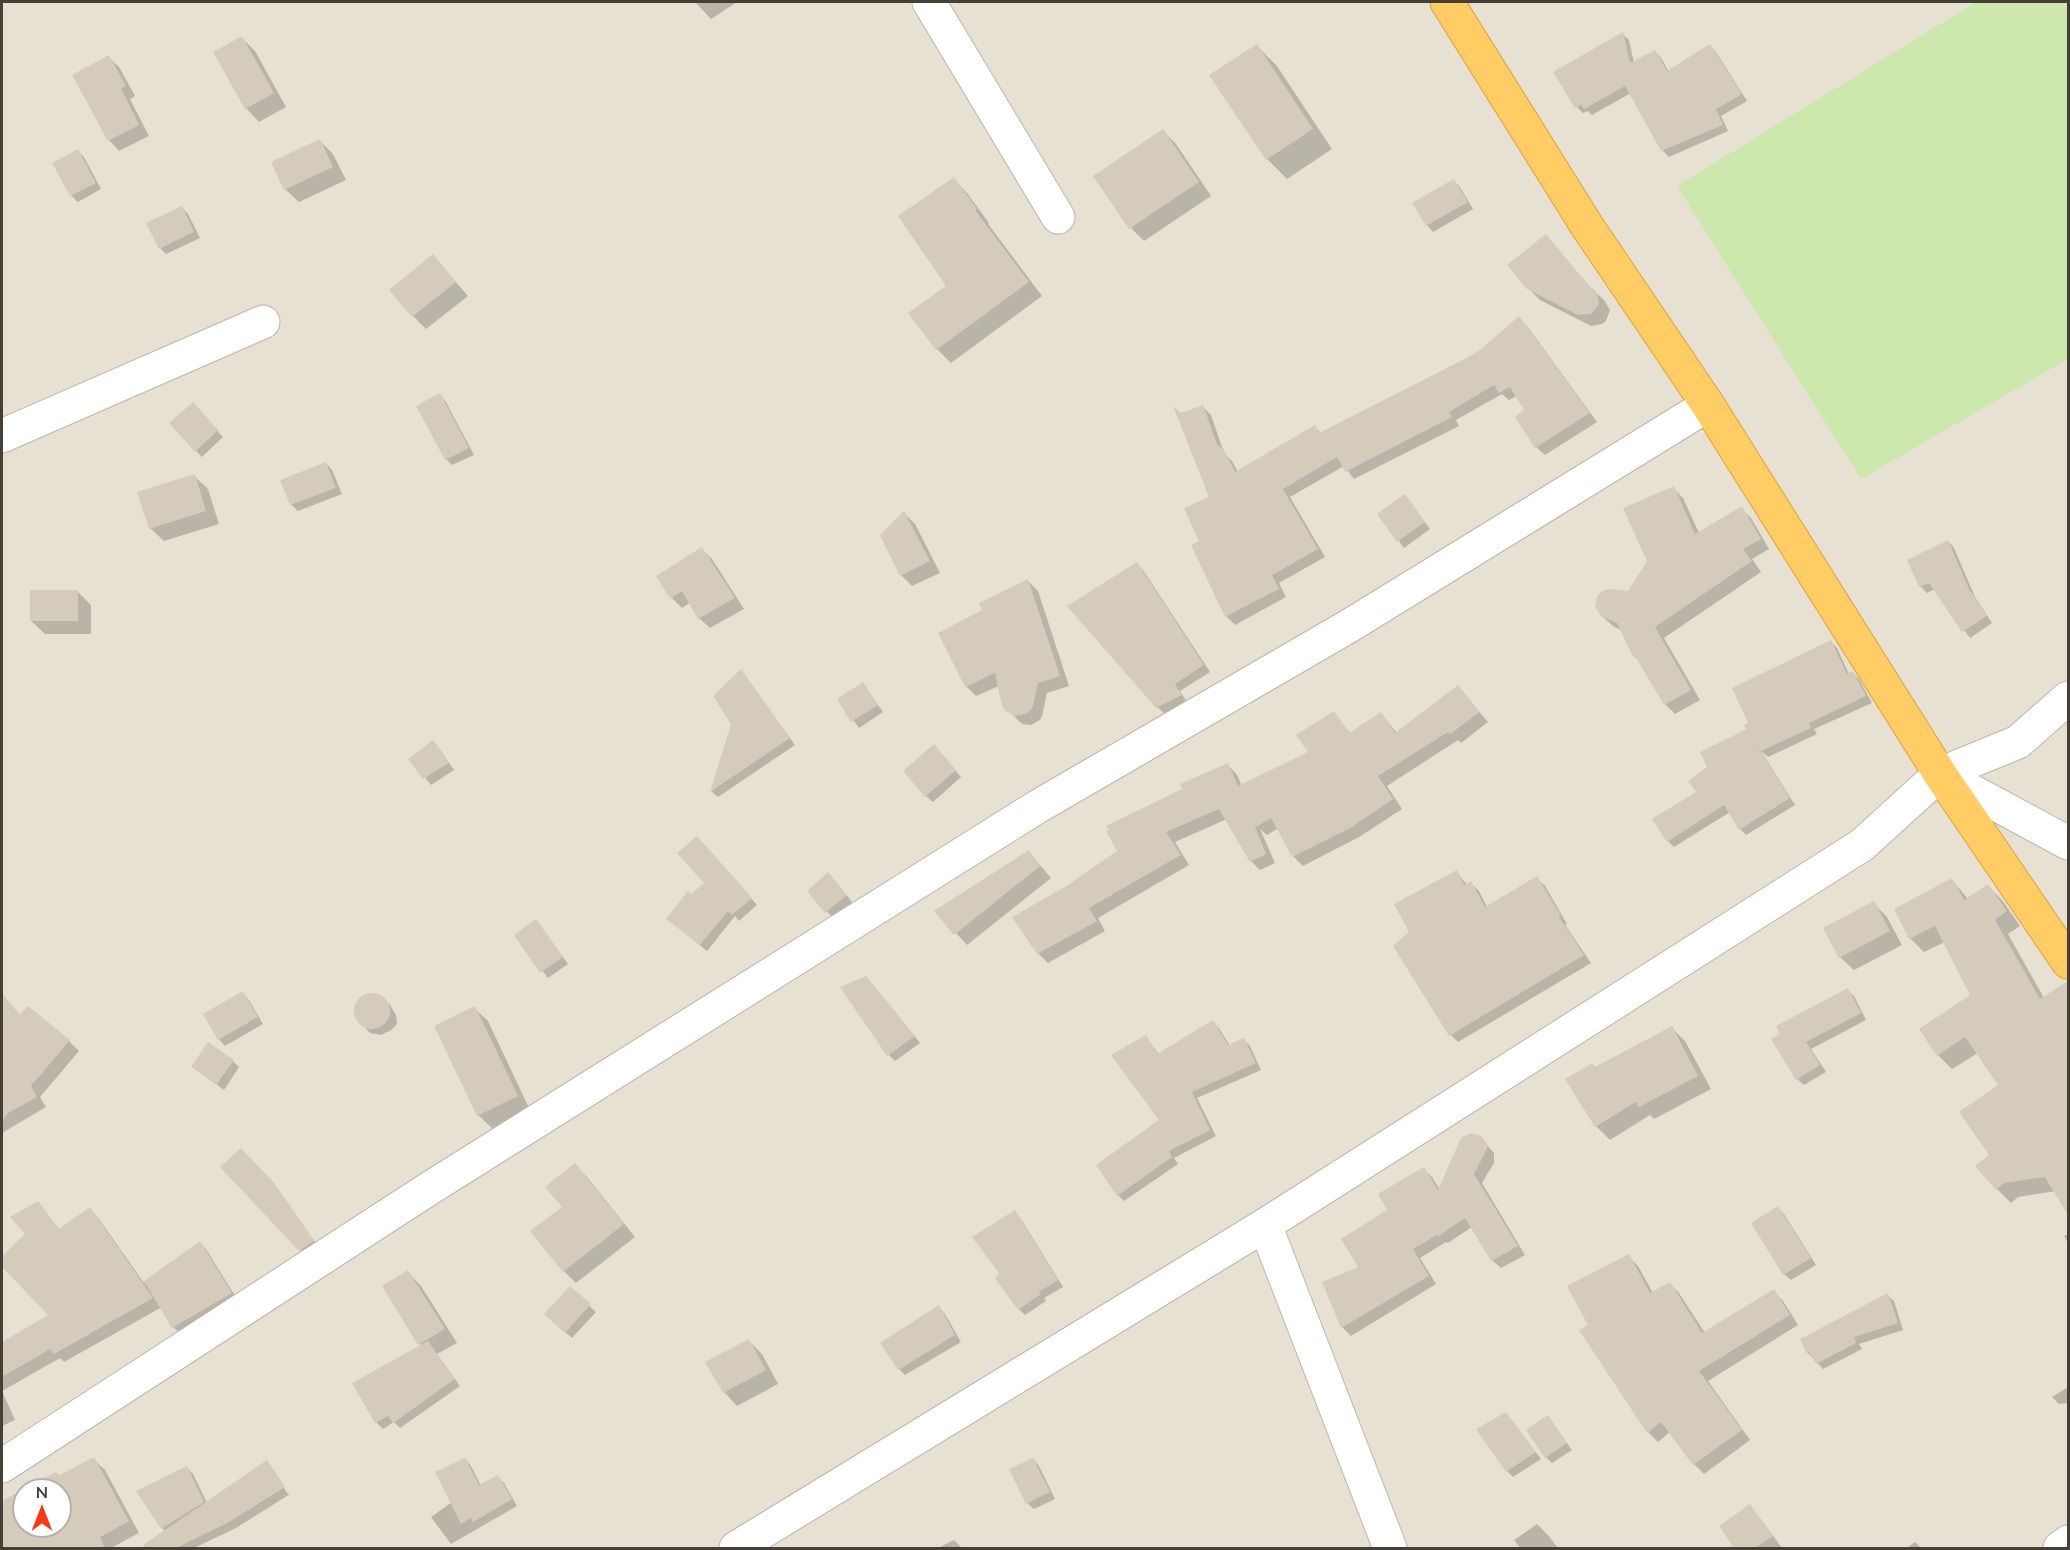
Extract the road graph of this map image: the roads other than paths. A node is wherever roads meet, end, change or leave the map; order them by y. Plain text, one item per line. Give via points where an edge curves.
1 (928, 2) edge
2 (1447, 2) edge
3 (1059, 217) dead end
4 (263, 322) dead end
5 (1708, 405) junction
6 (2, 436) edge
7 (2068, 698) edge
8 (1940, 774) junction
9 (2068, 843) edge
10 (2068, 962) edge
11 (1265, 1225) junction
12 (2, 1466) edge
13 (2068, 1542) edge
14 (754, 1543) edge
15 (1390, 1548) edge
16 (2061, 1548) edge

1 - 3 street
2 - 5 highway via 1587,226
4 - 6 street
5 - 8 highway
5 - 12 street via 1349,626 1026,813 440,1182
7 - 8 street via 2018,742
8 - 9 street
8 - 10 highway
8 - 11 street via 1862,845
11 - 14 street
11 - 15 street
13 - 16 street

